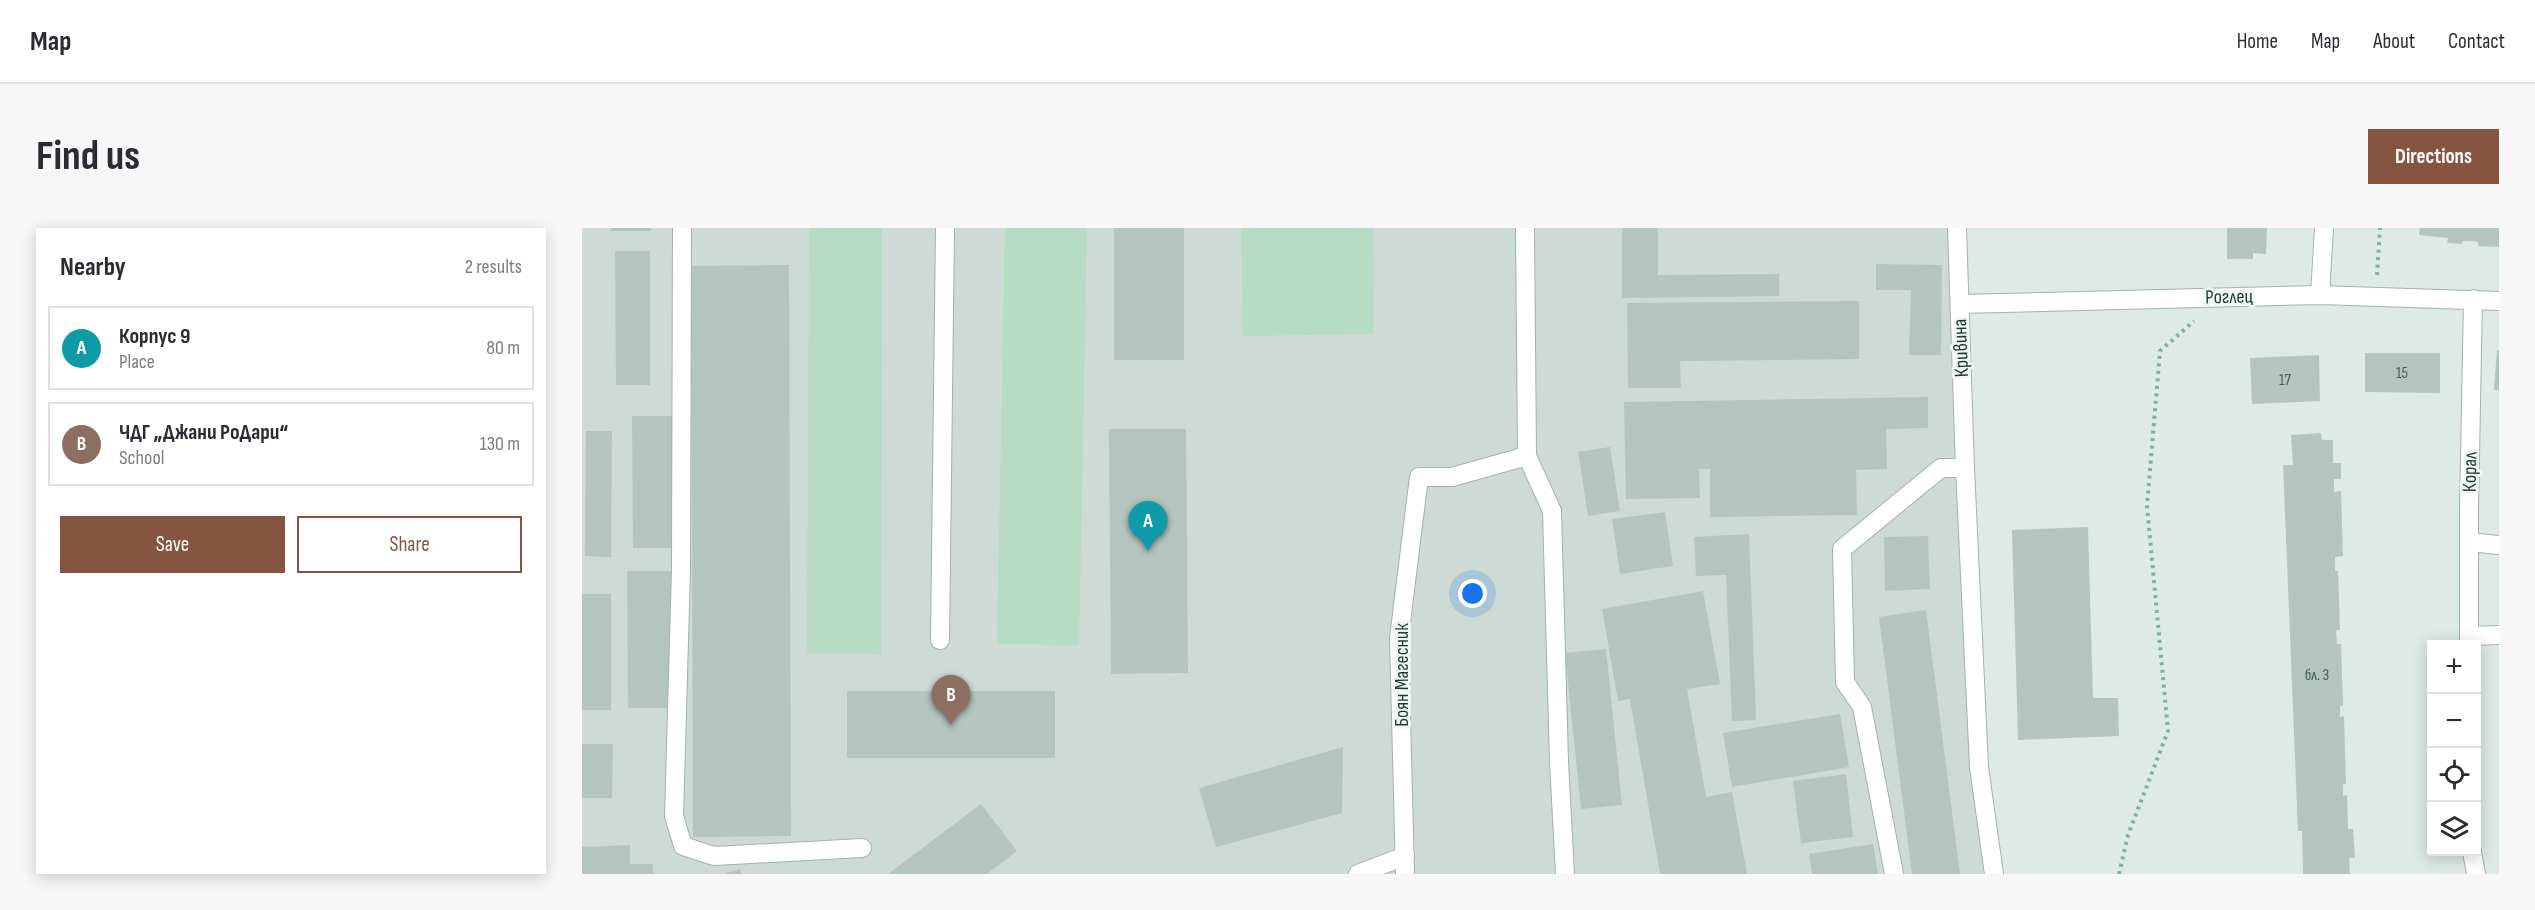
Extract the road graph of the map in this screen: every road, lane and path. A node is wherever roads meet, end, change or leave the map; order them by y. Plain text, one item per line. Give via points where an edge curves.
1 (681, 228) edge
2 (945, 228) edge
3 (1525, 228) edge
4 (1957, 228) edge
5 (2324, 228) edge
6 (2380, 228) edge
7 (2320, 295) junction
8 (2221, 297) junction
9 (2376, 297) junction
10 (2474, 299) junction
11 (2499, 301) edge
12 (1960, 304) junction
13 (1527, 456) junction
14 (1965, 468) junction
15 (2469, 542) junction
16 (2499, 545) edge
17 (2499, 635) edge
18 (940, 640) dead end
19 (2469, 640) edge
20 (862, 848) dead end
21 (2473, 856) edge
22 (1405, 865) edge
23 (1358, 874) edge
24 (1565, 874) edge
25 (1894, 874) edge
26 (1994, 874) edge
27 (2119, 874) edge
28 (2476, 874) edge

1 - 20 street via 681,558 674,816 683,846 714,856
2 - 18 street
3 - 13 street
4 - 12 street, Кривина
5 - 7 street
6 - 9 path
7 - 8 street, Роглец
7 - 9 street, Роглец
8 - 12 street, Роглец
8 - 27 path via 2160,351 2147,506 2168,731 2128,835
9 - 10 street, Роглец
10 - 11 street, Роглец
10 - 15 street, Корал
12 - 14 street, Кривина
13 - 22 street, Боян Магесник via 1452,477 1419,477 1399,638
13 - 24 street via 1552,511
14 - 25 street via 1941,468 1842,549 1845,682 1862,707
14 - 26 street, Кривина via 1979,767
15 - 16 street
15 - 19 street, Корал
17 - 19 street
21 - 28 street
22 - 23 street

